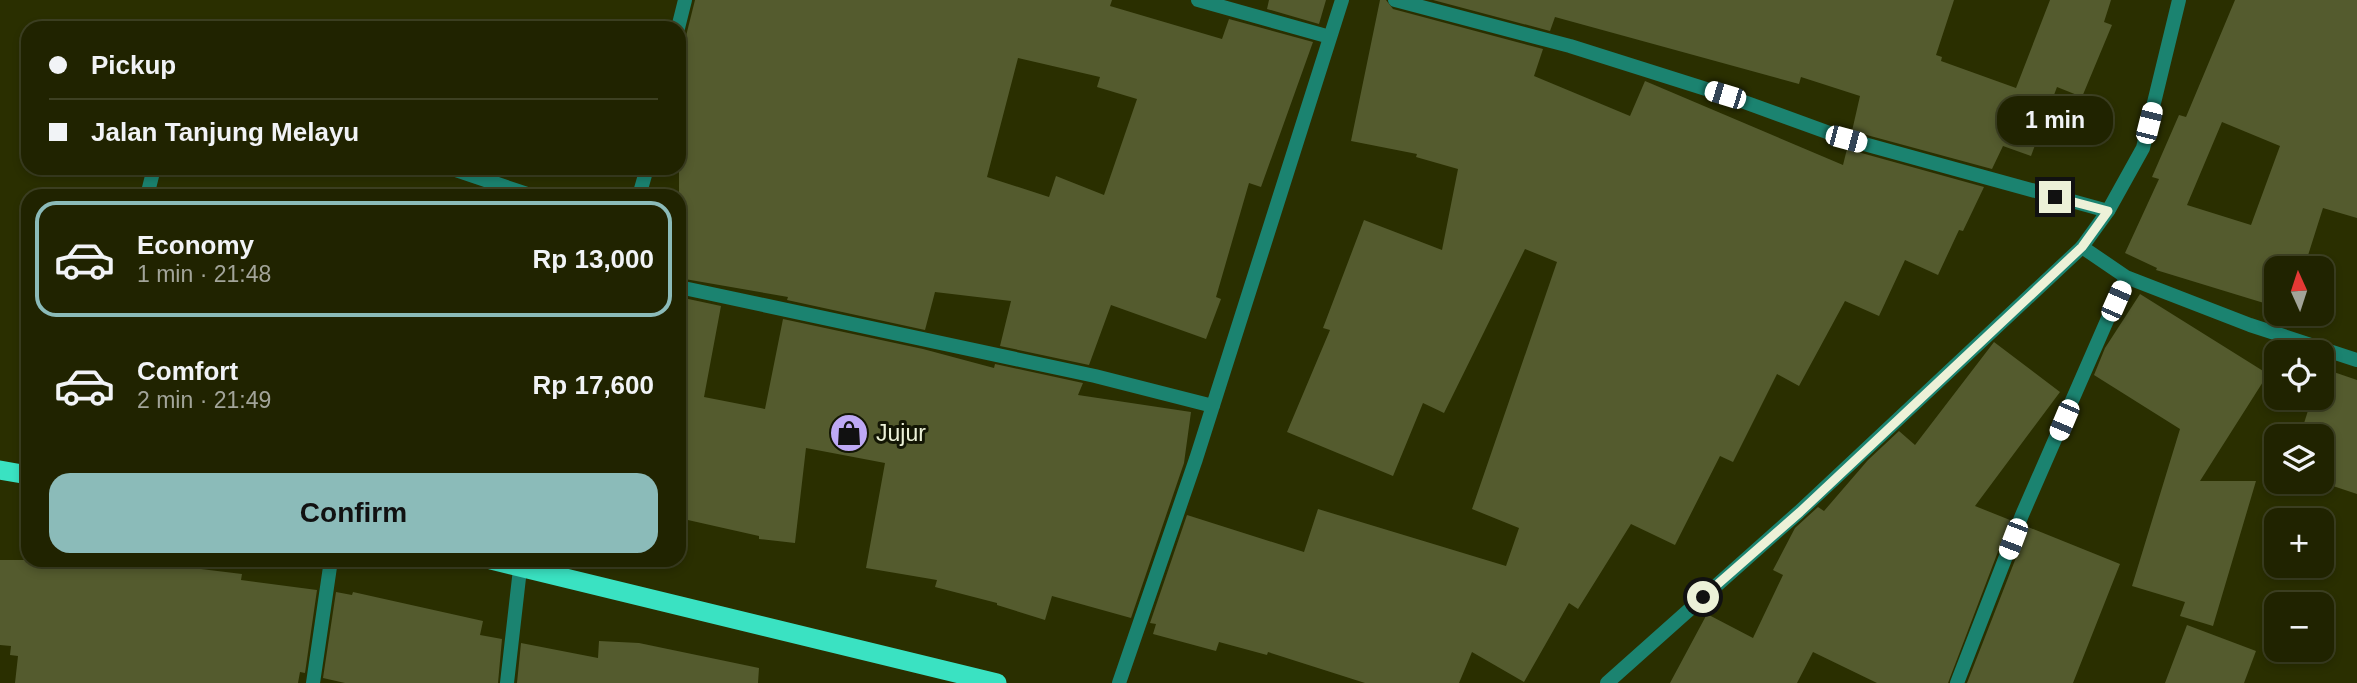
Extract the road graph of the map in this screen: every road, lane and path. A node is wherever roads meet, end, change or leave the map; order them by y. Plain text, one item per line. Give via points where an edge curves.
1 (685, 0) edge
2 (1198, 0) edge
3 (1342, 0) edge
4 (1395, 0) edge
5 (2179, 0) edge
6 (680, 21) edge
7 (1330, 37) junction
8 (471, 175) edge
9 (512, 189) edge
10 (2108, 211) junction
11 (2082, 247) junction
12 (2126, 277) junction
13 (686, 288) edge
14 (2357, 360) edge
15 (1213, 406) junction
16 (0, 470) edge
17 (21, 474) edge
18 (330, 567) edge
19 (522, 567) edge
20 (534, 567) edge
21 (313, 683) edge
22 (507, 683) edge
23 (997, 683) edge
24 (1119, 683) edge
25 (1607, 683) edge
26 (1958, 683) edge

1 - 6 street
2 - 7 street
3 - 7 street
4 - 10 street via 1570,46 1846,139
5 - 10 street via 2143,148
7 - 15 street
8 - 9 street
10 - 11 street
11 - 12 street
11 - 25 street via 1800,512
12 - 14 street
12 - 26 street via 2022,515
13 - 15 street via 1082,373
15 - 24 street
16 - 17 highway
18 - 21 street
19 - 22 street
20 - 23 highway

